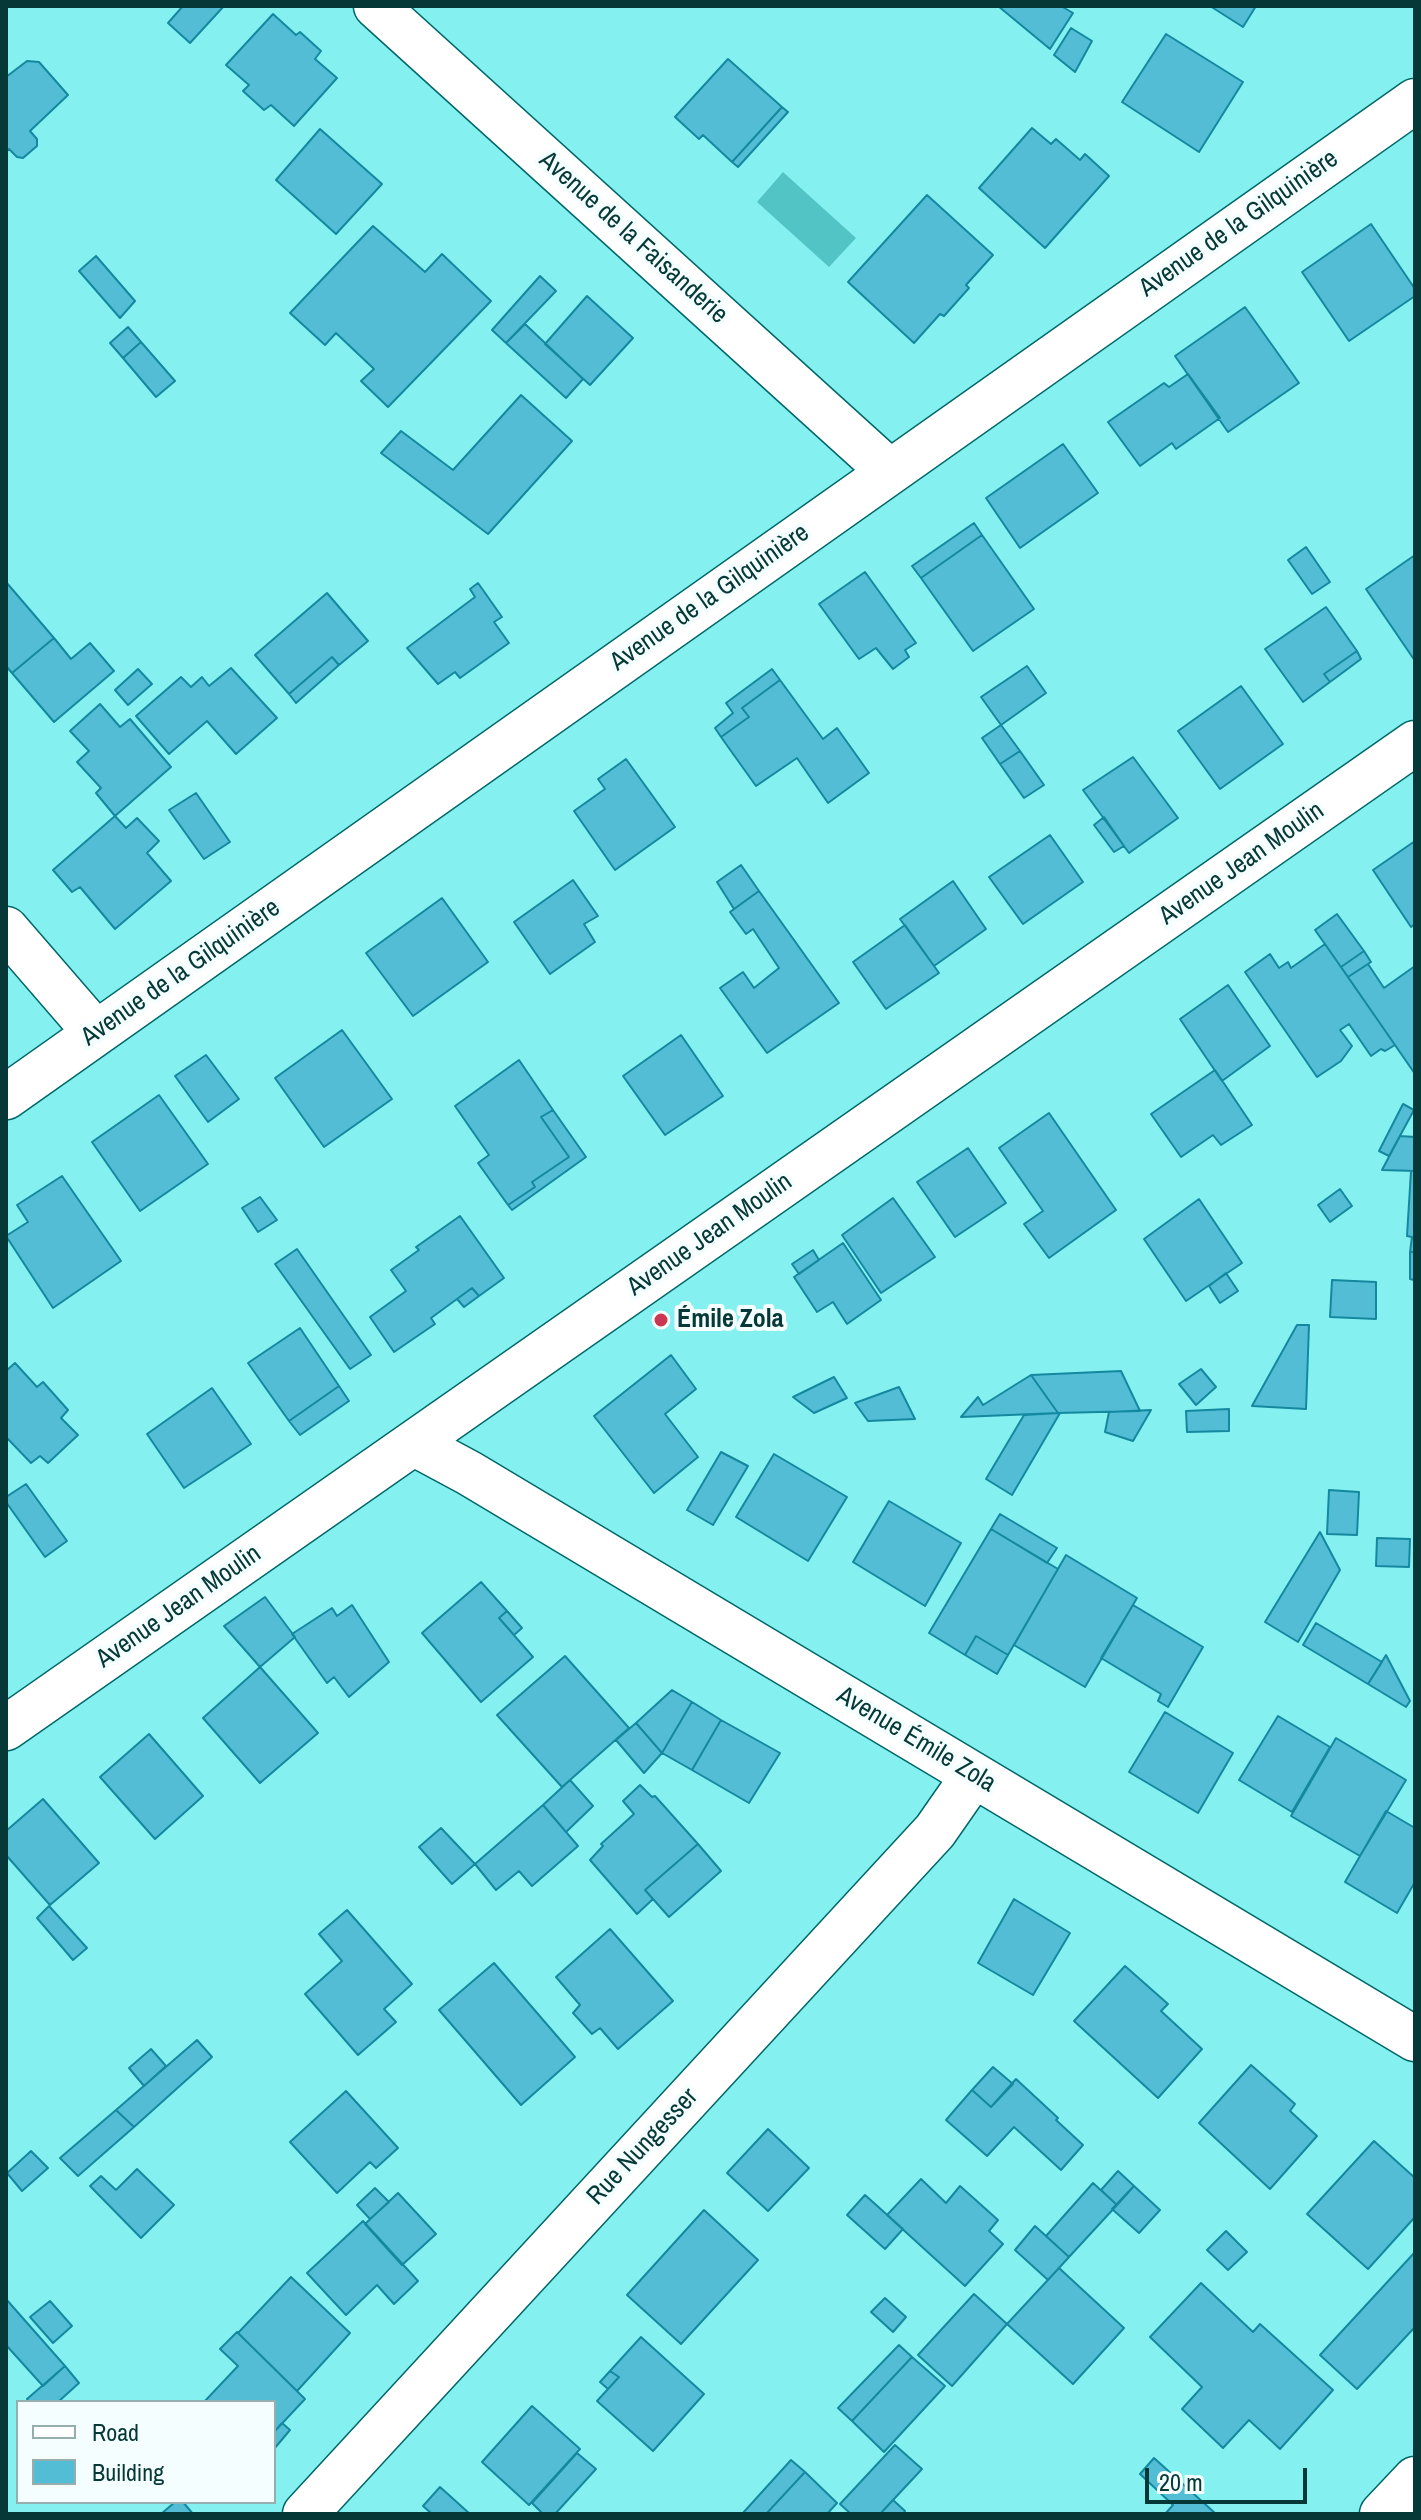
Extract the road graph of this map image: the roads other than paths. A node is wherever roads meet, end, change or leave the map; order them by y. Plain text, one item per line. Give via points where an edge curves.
1 (376, 6) edge
2 (1415, 101) edge
3 (889, 471) junction
4 (1415, 743) edge
5 (6, 929) edge
6 (96, 1033) junction
7 (6, 1097) edge
8 (415, 1444) junction
9 (6, 1728) edge
10 (974, 1775) junction
11 (1415, 2039) edge
12 (1415, 2479) edge
13 (305, 2514) edge
14 (1382, 2514) edge

1 - 3 street, Avenue de la Faisanderie
2 - 3 street, Avenue de la Gilquinière
3 - 6 street, Avenue de la Gilquinière
4 - 8 street, Avenue Jean Moulin
5 - 6 street
6 - 7 street, Avenue de la Gilquinière
8 - 9 street, Avenue Jean Moulin
8 - 10 street, Avenue Émile Zola
10 - 11 street, Avenue Émile Zola
10 - 13 street, Rue Nungesser via 935,1831
12 - 14 street

